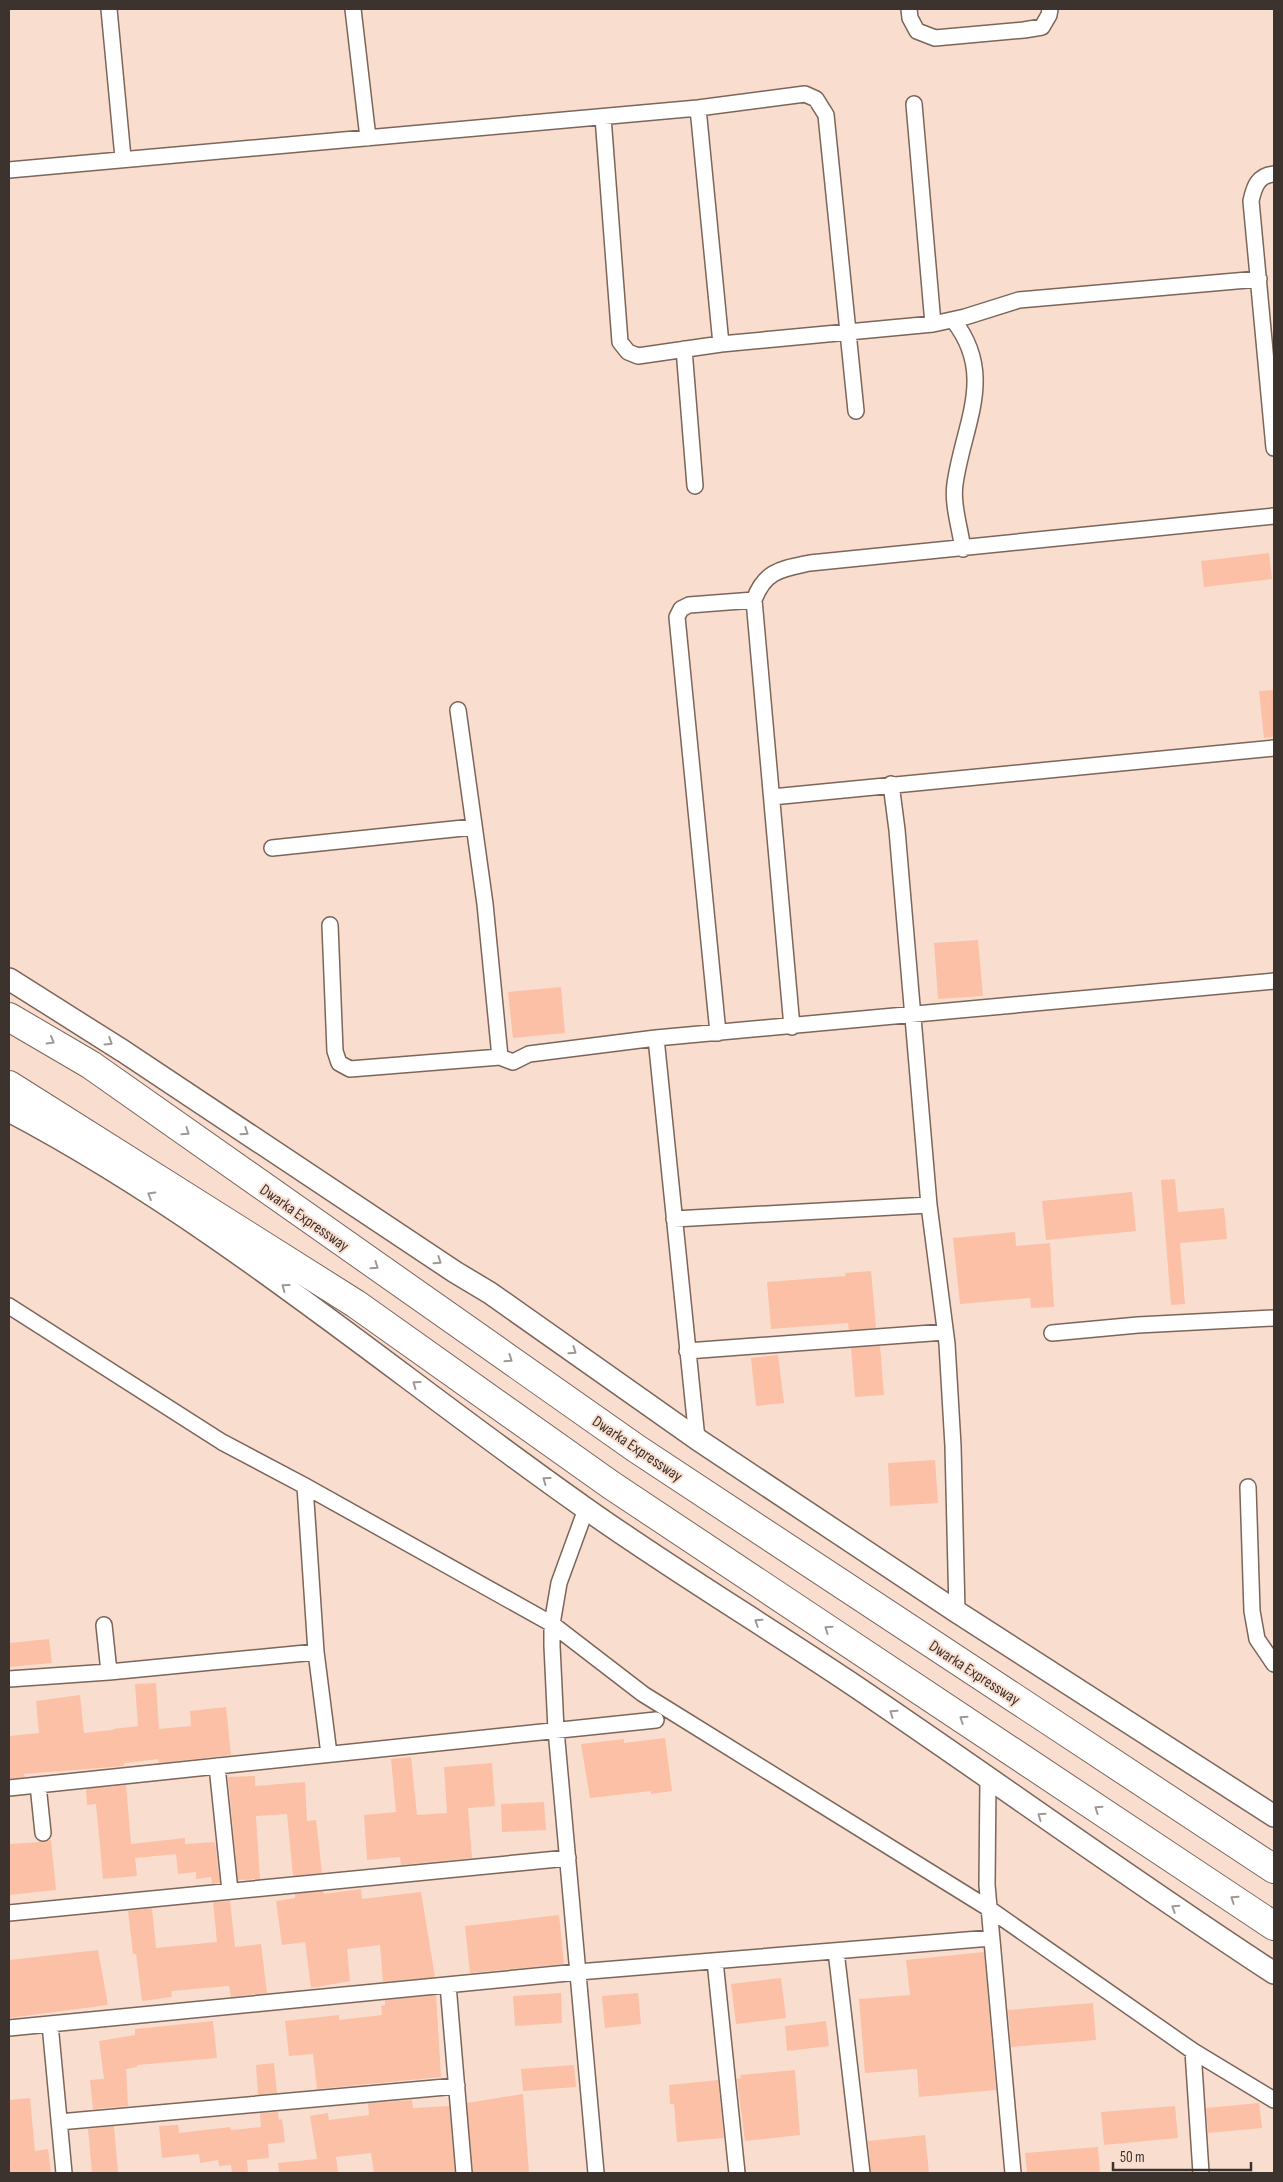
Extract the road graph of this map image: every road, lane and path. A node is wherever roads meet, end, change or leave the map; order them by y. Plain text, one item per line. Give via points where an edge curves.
1 (109, 9) edge
2 (353, 9) edge
3 (909, 9) edge
4 (1050, 9) edge
5 (914, 104) dead end
6 (698, 108) junction
7 (603, 117) junction
8 (368, 138) junction
9 (123, 158) junction
10 (9, 170) edge
11 (1274, 174) edge
12 (1259, 279) junction
13 (954, 320) junction
14 (933, 324) junction
15 (848, 332) junction
16 (721, 344) junction
17 (684, 349) junction
18 (856, 411) dead end
19 (1274, 448) edge
20 (695, 486) dead end
21 (1274, 516) edge
22 (963, 548) junction
23 (754, 600) junction
24 (458, 710) dead end
25 (1274, 748) edge
26 (891, 784) junction
27 (772, 797) junction
28 (473, 827) junction
29 (272, 848) dead end
30 (330, 925) dead end
31 (9, 979) edge
32 (1274, 982) edge
33 (9, 1016) edge
34 (913, 1016) junction
35 (792, 1026) junction
36 (718, 1033) junction
37 (656, 1038) junction
38 (500, 1057) junction
39 (9, 1085) edge
40 (9, 1111) edge
41 (929, 1205) junction
42 (674, 1219) junction
43 (9, 1306) edge
44 (1274, 1318) edge
45 (945, 1332) junction
46 (1052, 1332) dead end
47 (687, 1351) junction
48 (698, 1439) junction
49 (305, 1486) junction
50 (1248, 1487) dead end
51 (586, 1509) junction
52 (957, 1612) junction
53 (552, 1624) junction
54 (104, 1625) dead end
55 (316, 1652) junction
56 (1274, 1664) edge
57 (109, 1672) junction
58 (9, 1679) edge
59 (656, 1720) dead end
60 (556, 1730) junction
61 (329, 1754) junction
62 (217, 1766) junction
63 (988, 1779) junction
64 (38, 1785) junction
65 (9, 1788) edge
66 (1274, 1816) edge
67 (43, 1833) dead end
68 (568, 1858) junction
69 (1274, 1869) edge
70 (230, 1891) junction
71 (988, 1908) junction
72 (9, 1913) edge
73 (1274, 1926) edge
74 (991, 1938) junction
75 (836, 1951) junction
76 (716, 1961) junction
77 (578, 1972) junction
78 (1274, 1973) edge
79 (448, 1985) junction
80 (50, 2024) junction
81 (9, 2028) edge
82 (1193, 2051) junction
83 (457, 2086) junction
84 (1274, 2100) edge
85 (59, 2122) junction
86 (64, 2173) edge
87 (464, 2173) edge
88 (596, 2173) edge
89 (737, 2173) edge
90 (862, 2173) edge
91 (1013, 2173) edge
92 (1201, 2173) edge

1 - 9 street
2 - 8 street
3 - 4 street via 917,31 936,38 1042,27
5 - 14 street
6 - 7 street
6 - 15 street via 805,94 816,99 826,115
6 - 16 street
7 - 8 street
7 - 17 street via 620,342 628,352 638,356
8 - 9 street
9 - 10 street
11 - 12 street via 1266,175 1258,182 1251,201
12 - 13 street via 1019,300
12 - 19 street
13 - 14 street
13 - 22 street via 970,346 975,374 973,414 955,487
14 - 15 street
15 - 16 street
15 - 18 street
16 - 17 street
17 - 20 street
21 - 22 street
22 - 23 street via 780,569 760,585
23 - 27 street
23 - 36 street via 689,606 681,609 677,617
24 - 28 street
25 - 26 street
26 - 27 street
26 - 34 street
27 - 35 street
28 - 29 street
28 - 38 street via 485,904
30 - 38 street via 333,1034 339,1063 350,1069
31 -> 48 street via 490,1293
32 - 34 street
33 -> 69 highway, Dwarka Expressway via 91,1065 637,1449
34 - 35 street
34 - 41 street
35 - 36 street
36 - 37 street
37 - 38 street via 529,1054 513,1062
37 - 42 street
73 -> 39 highway via 612,1485 356,1304
51 -> 40 street via 196,1222
41 - 42 street
41 - 45 street
42 - 47 street
43 - 49 street via 222,1442
44 - 46 street
45 - 47 street
45 - 52 street via 953,1446
47 - 48 street
48 - 52 street
49 - 53 street
49 - 55 street
50 - 56 street via 1252,1611 1257,1639
51 - 53 street via 558,1582
63 -> 51 street via 850,1683
52 - 66 street
53 - 60 street
53 - 71 street via 643,1694
54 - 57 street
55 - 57 street
55 - 61 street
57 - 58 street
59 - 60 street
60 - 61 street
60 - 68 street
61 - 62 street
62 - 64 street
62 - 70 street
63 - 71 street
78 -> 63 street via 1158,1898
64 - 65 street
64 - 67 street
68 - 70 street
68 - 77 street
70 - 72 street
71 - 74 street
71 - 82 street
74 - 75 street
74 - 91 street
75 - 76 street
75 - 90 street
76 - 77 street
76 - 89 street
77 - 79 street
77 - 88 street
79 - 80 street
79 - 83 street
80 - 81 street
80 - 85 street
82 - 84 street
82 - 92 street
83 - 85 street
83 - 87 street
85 - 86 street

